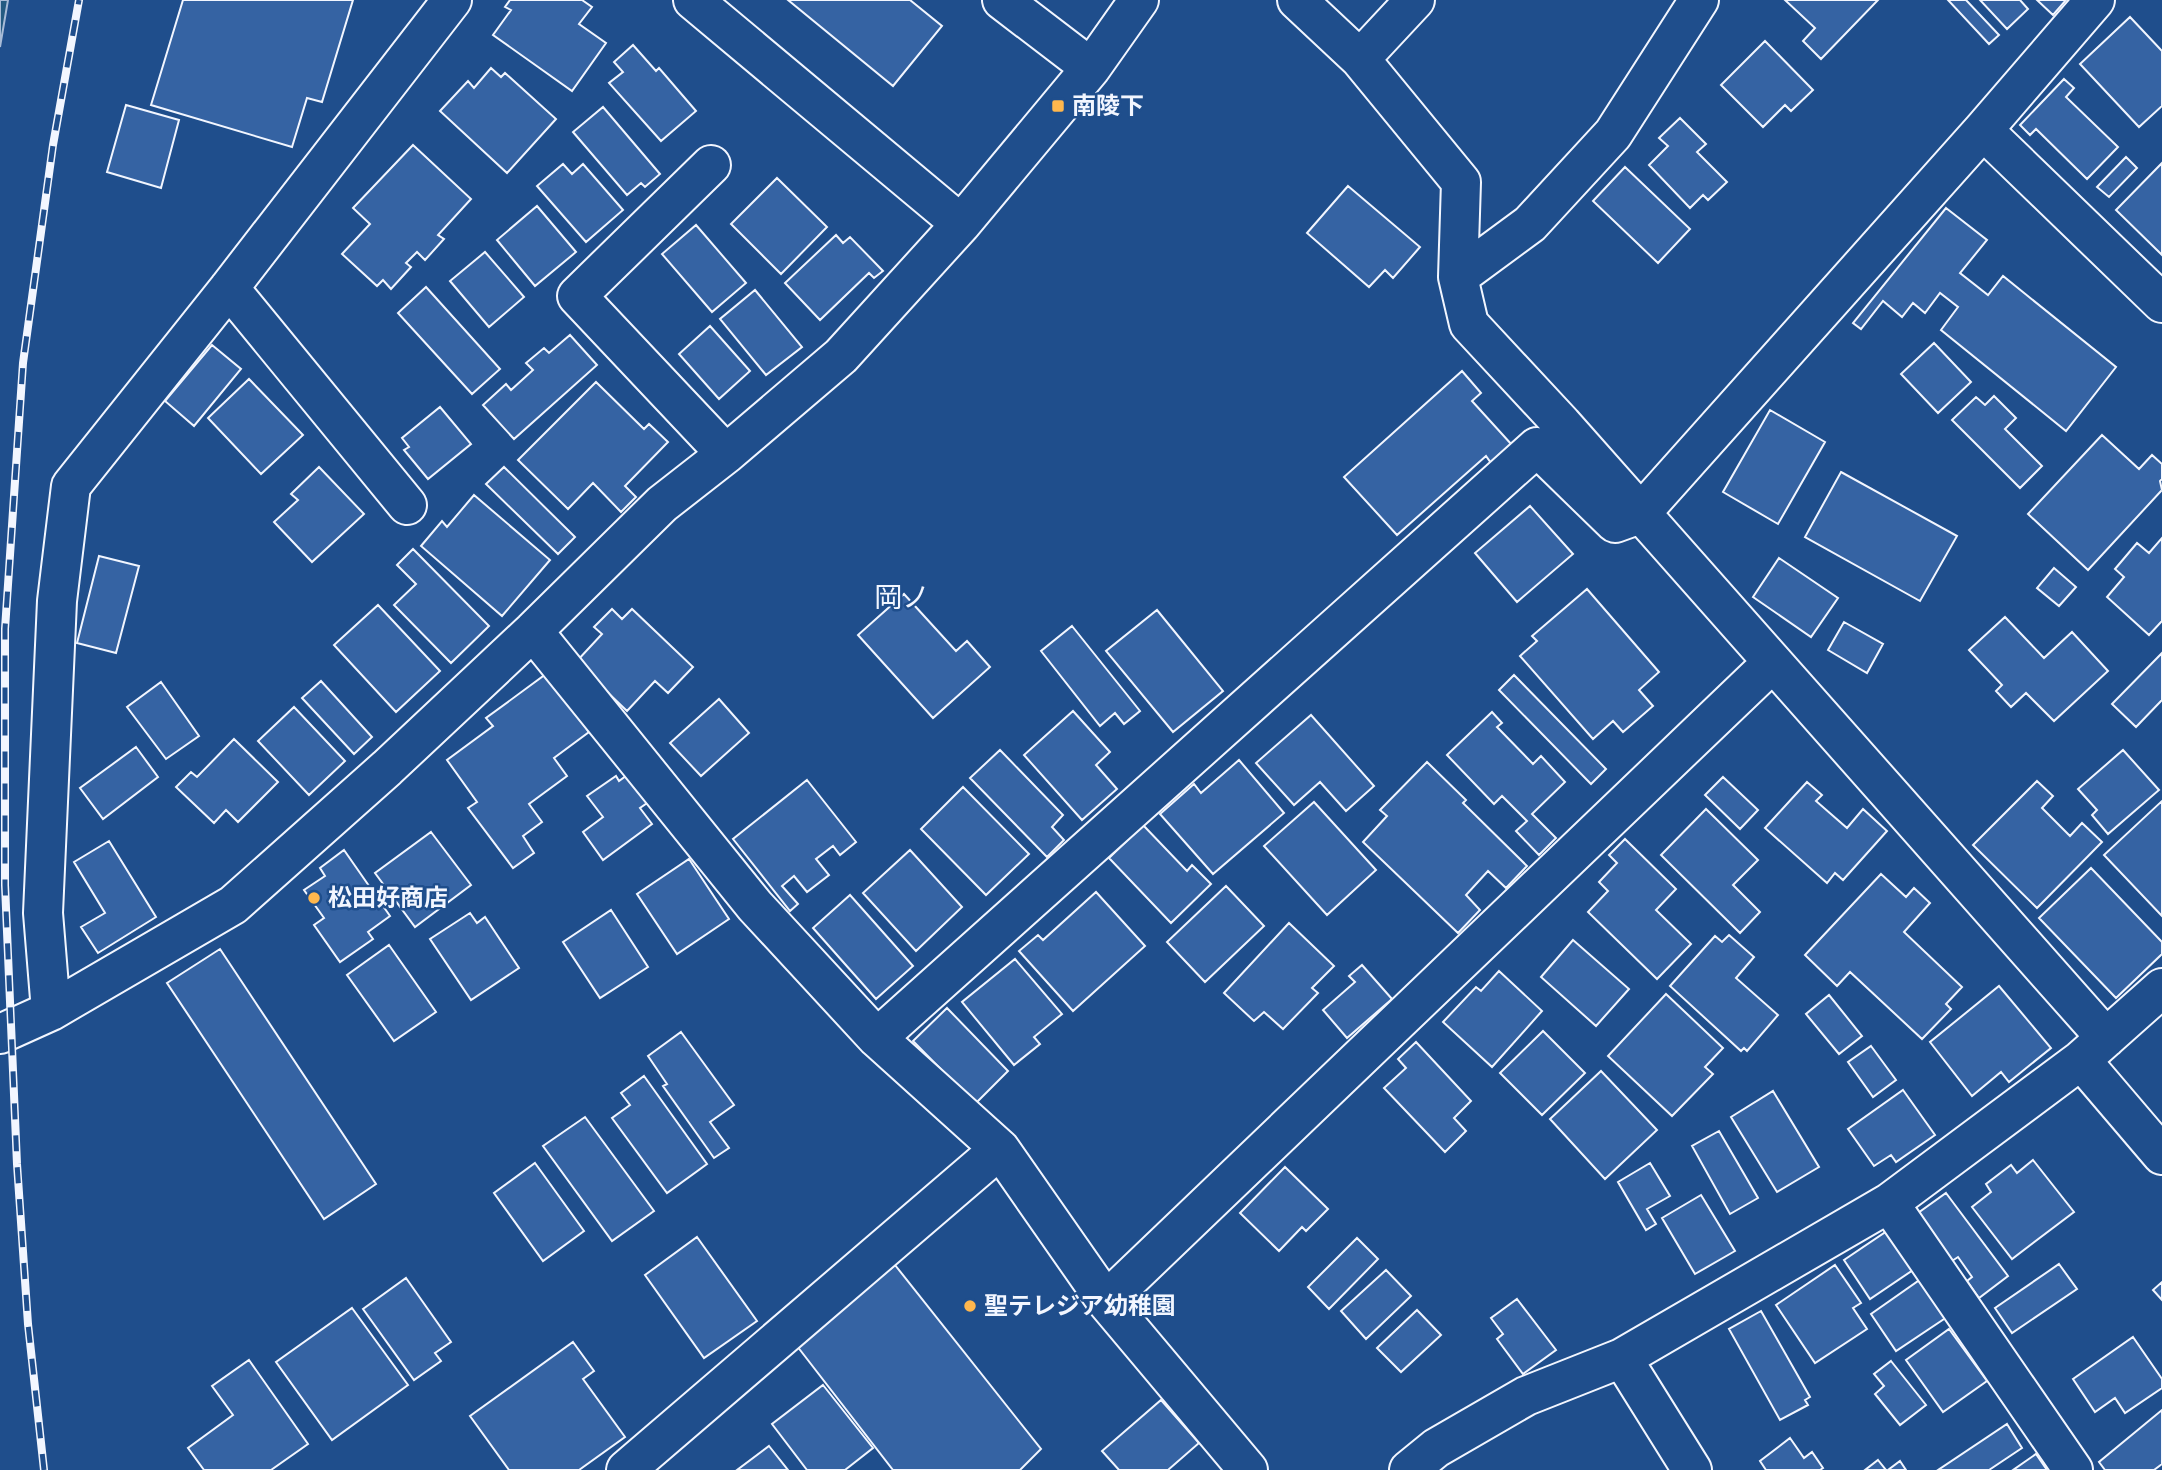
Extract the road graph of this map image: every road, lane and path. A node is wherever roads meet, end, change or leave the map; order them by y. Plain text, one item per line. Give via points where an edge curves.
1 (452, 0) edge
2 (693, 0) edge
3 (1002, 0) edge
4 (1139, 0) edge
5 (1297, 0) edge
6 (1415, 0) edge
7 (1699, 0) edge
8 (2095, 0) edge
9 (1360, 58) junction
10 (1091, 68) junction
11 (1983, 130) junction
12 (712, 165) dead end
13 (961, 224) junction
14 (1458, 278) junction
15 (229, 288) junction
16 (2162, 303) edge
17 (726, 454) junction
18 (407, 505) dead end
19 (1640, 514) junction
20 (533, 631) junction
21 (1772, 663) junction
22 (2162, 988) edge
23 (51, 1011) junction
24 (0, 1034) edge
25 (877, 1038) junction
26 (2094, 1049) junction
27 (1000, 1149) junction
28 (2162, 1156) edge
29 (1889, 1203) junction
30 (1106, 1301) junction
31 (1622, 1358) junction
32 (626, 1470) edge
33 (1248, 1470) edge
34 (1409, 1470) edge
35 (1692, 1470) edge
36 (2073, 1470) edge

1 - 15 street
2 - 13 street
3 - 10 street
4 - 10 street
5 - 9 street
6 - 9 street
7 - 14 street via 1614,134 1530,224
8 - 11 street
9 - 14 street via 1461,182
10 - 13 street
11 - 16 street
11 - 19 street
12 - 17 street via 577,296
13 - 17 street via 841,356
14 - 19 street via 1469,324
15 - 18 street
15 - 23 street via 71,486 57,601 43,913
17 - 20 street via 663,504
19 - 21 street
19 - 25 street via 1615,523 1537,447
20 - 23 street via 233,905
20 - 25 street via 755,906
21 - 26 street
21 - 30 street
22 - 26 street
23 - 24 street
25 - 27 street
26 - 28 street
26 - 29 street
27 - 30 street
27 - 32 street
29 - 31 street
29 - 36 street
30 - 33 street
31 - 34 street via 1526,1396 1436,1448
31 - 35 street

